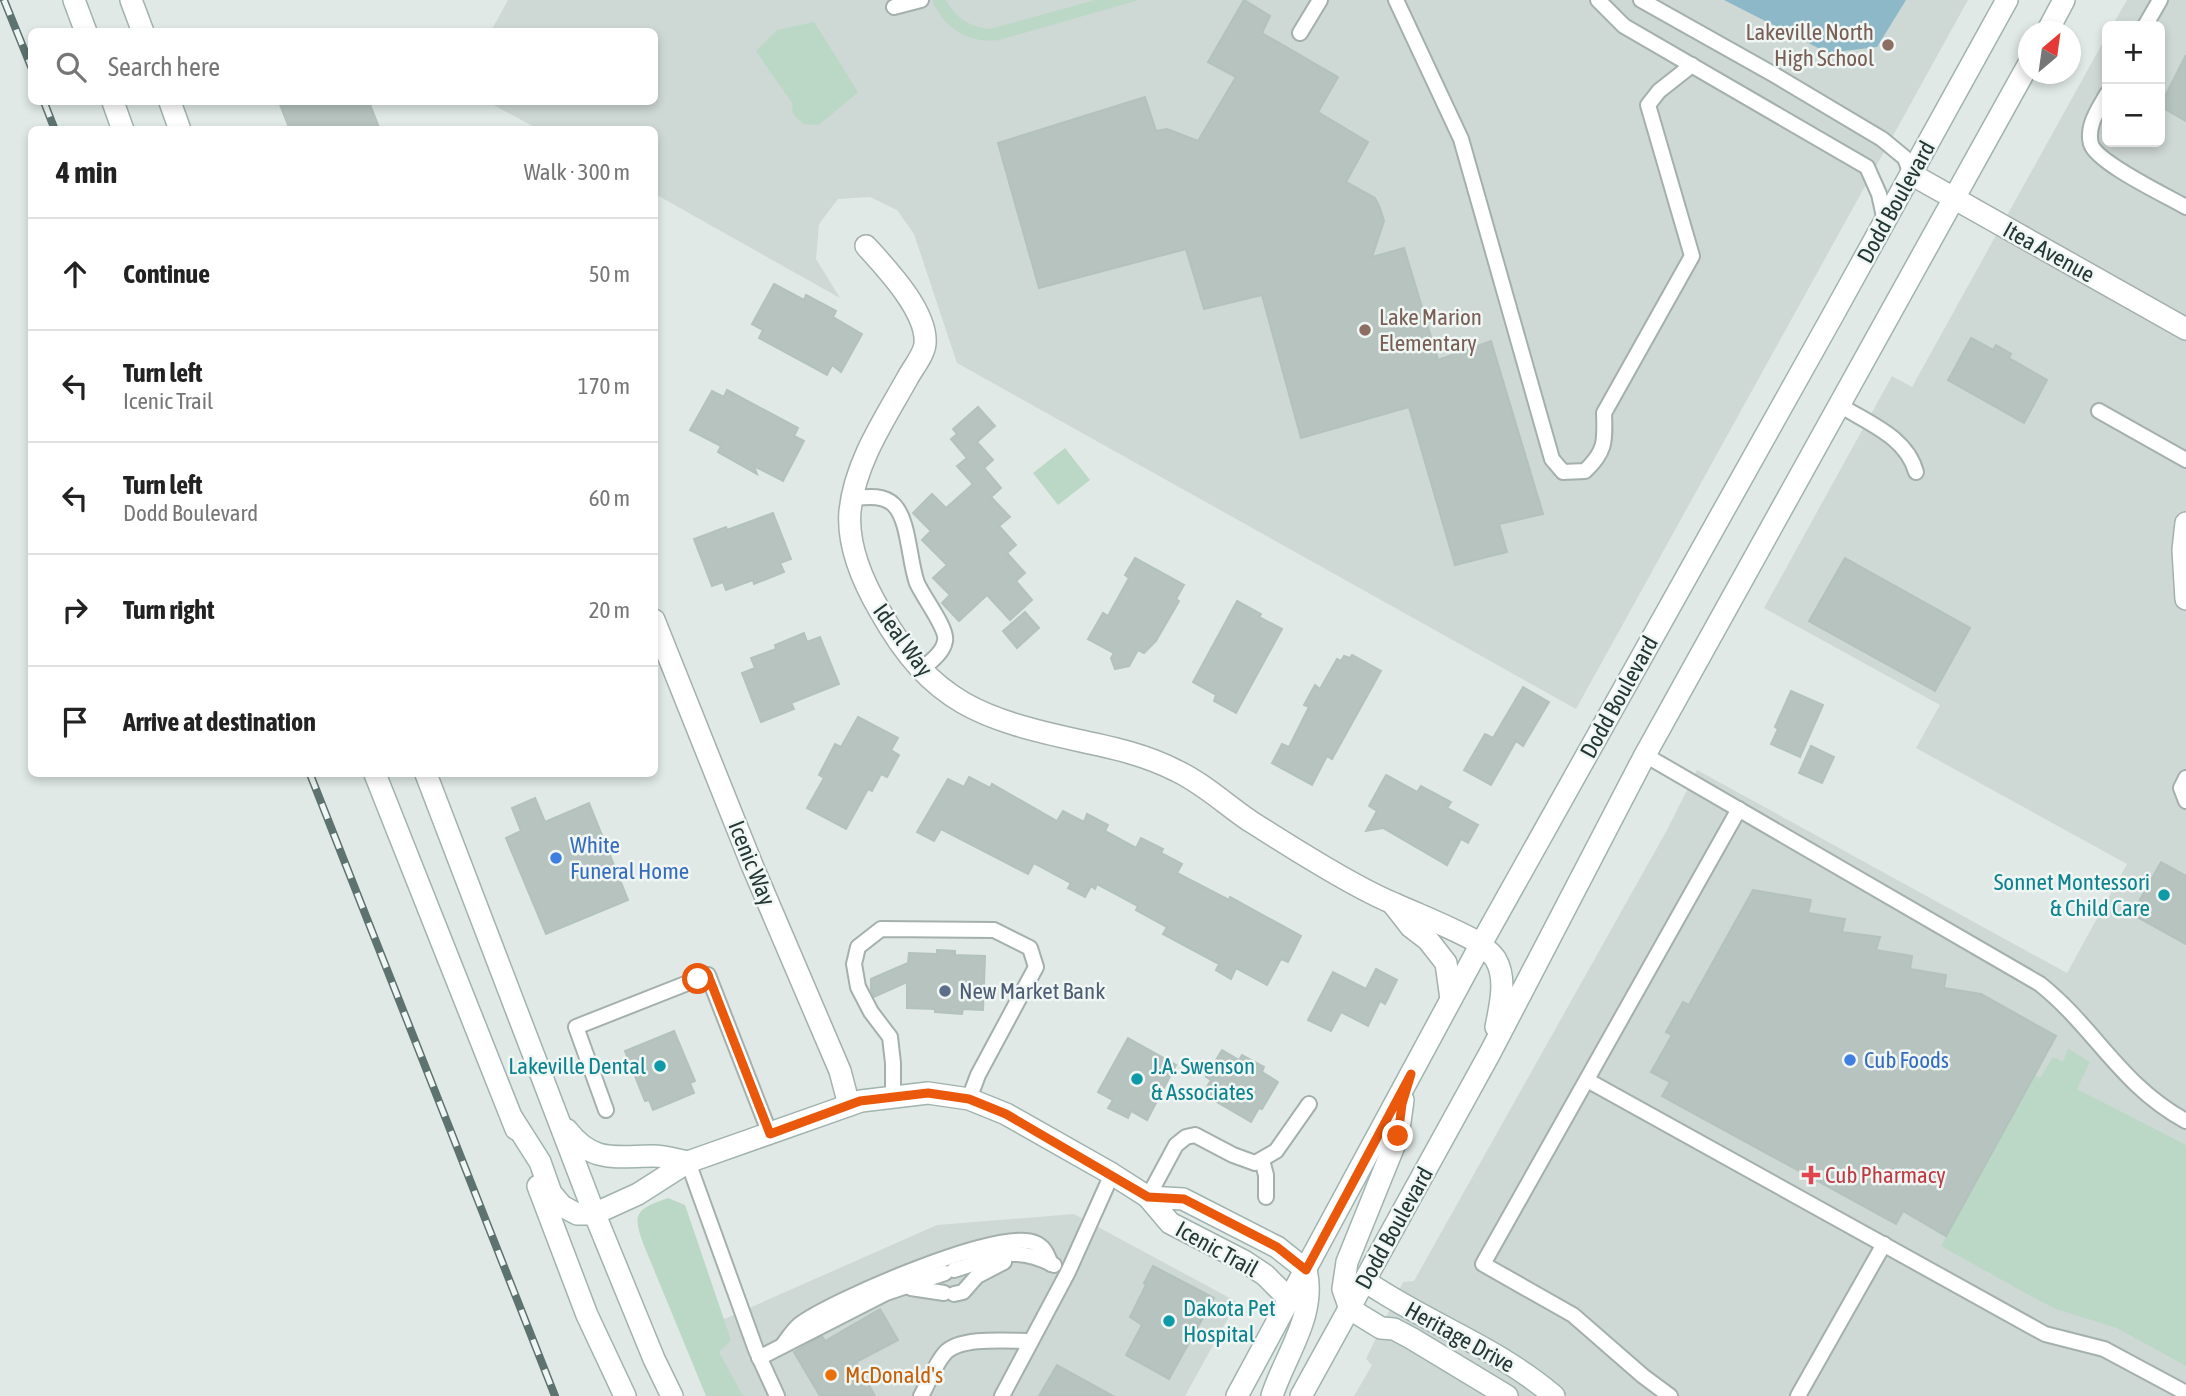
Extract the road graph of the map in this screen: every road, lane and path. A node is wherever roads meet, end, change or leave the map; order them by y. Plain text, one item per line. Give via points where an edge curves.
1 (75, 0) edge
2 (131, 0) edge
3 (921, 0) edge
4 (1320, 0) edge
5 (1396, 0) edge
6 (1598, 0) edge
7 (1641, 0) edge
8 (2007, 0) edge
9 (2064, 0) edge
10 (2160, 0) edge
11 (894, 7) dead end
12 (2053, 21) edge
13 (2148, 21) edge
14 (85, 28) edge
15 (142, 28) edge
16 (1300, 33) dead end
17 (1692, 65) junction
18 (2018, 83) edge
19 (2102, 104) edge
20 (114, 105) edge
21 (171, 105) edge
22 (122, 126) edge
23 (179, 126) edge
24 (1911, 174) junction
25 (1955, 198) junction
26 (2186, 206) edge
27 (1885, 221) junction
28 (866, 246) dead end
29 (2186, 329) edge
30 (1838, 404) junction
31 (2099, 411) dead end
32 (2186, 460) edge
33 (1916, 472) dead end
34 (852, 498) junction
35 (2186, 523) edge
36 (2186, 599) edge
37 (658, 630) edge
38 (921, 670) junction
39 (1645, 755) junction
40 (376, 777) edge
41 (427, 777) edge
42 (2186, 778) edge
43 (2186, 801) edge
44 (1740, 809) junction
45 (1393, 904) junction
46 (1481, 944) junction
47 (1451, 999) junction
48 (1490, 1053) junction
49 (1411, 1074) junction
50 (1587, 1080) junction
51 (893, 1097) junction
52 (969, 1099) junction
53 (1309, 1104) dead end
54 (849, 1105) junction
55 (606, 1110) dead end
56 (512, 1118) junction
57 (558, 1119) junction
58 (2186, 1121) edge
59 (770, 1134) junction
60 (1262, 1160) junction
61 (688, 1162) junction
62 (1112, 1174) junction
63 (1148, 1197) junction
64 (1266, 1197) dead end
65 (594, 1214) junction
66 (1884, 1244) junction
67 (1013, 1253) junction
68 (1051, 1264) junction
69 (1306, 1270) junction
70 (1068, 1272) junction
71 (1365, 1282) junction
72 (906, 1287) junction
73 (1289, 1299) junction
74 (1350, 1309) junction
75 (1031, 1341) junction
76 (782, 1346) junction
77 (759, 1358) junction
78 (2186, 1393) edge
79 (625, 1396) edge
80 (672, 1396) edge
81 (777, 1396) edge
82 (921, 1396) edge
83 (1002, 1396) edge
84 (1237, 1396) edge
85 (1272, 1396) edge
86 (1301, 1396) edge
87 (1507, 1396) edge
88 (1554, 1396) edge
89 (1670, 1396) edge
90 (1798, 1396) edge

1 - 14 main road
2 - 15 main road
3 - 11 lane
4 - 16 lane
5 - 17 lane via 1461,139 1552,459 1563,472 1585,471 1598,458 1605,436 1604,413 1692,256 1648,105
6 - 17 lane via 1624,26
7 - 24 lane via 1882,139 1905,158
8 - 24 main road, Dodd Boulevard
9 - 12 main road
10 - 13 lane
17 - 27 lane via 1867,167
18 - 25 main road, Dodd Boulevard
19 - 26 lane via 2092,123 2091,145 2096,153
20 - 22 main road
21 - 23 main road
24 - 25 main road, Itea Avenue
24 - 27 main road, Dodd Boulevard
25 - 29 main road, Itea Avenue
25 - 30 main road, Dodd Boulevard
27 - 46 main road, Dodd Boulevard
28 - 34 main road, Ideal Way via 901,285 920,320 925,345 867,453
30 - 33 lane via 1897,440
30 - 39 main road, Dodd Boulevard
31 - 32 lane
34 - 38 main road, Ideal Way via 852,544 863,577 885,621
34 - 38 lane via 886,499 902,517 917,582 945,632 946,642 939,654
35 - 36 main road
37 - 54 main road, Icenic Way via 840,1071
38 - 45 main road, Ideal Way via 954,698 992,718 1138,754 1178,771 1289,845
39 - 44 lane
39 - 48 main road, Dodd Boulevard
40 - 56 main road
41 - 57 main road
42 - 43 lane via 2181,788
44 - 50 lane
44 - 58 lane via 2040,984 2066,1005 2145,1094
45 - 46 main road, Ideal Way
45 - 47 main road, Ideal Way via 1446,963
46 - 47 main road, Dodd Boulevard
46 - 48 main road via 1496,960 1502,978
47 - 49 main road, Dodd Boulevard
48 - 71 main road, Dodd Boulevard
49 - 69 main road, Dodd Boulevard
49 - 74 main road via 1398,1136 1347,1262 1343,1289
50 - 66 lane
50 - 89 lane via 1483,1264 1573,1315
51 - 52 main road, Icenic Trail via 928,1093
51 - 52 lane via 890,1037 858,987 854,964 858,947 881,929 994,930 1030,948 1036,967
51 - 54 main road, Icenic Trail
52 - 62 main road, Icenic Trail via 1006,1114
53 - 60 lane via 1276,1151
54 - 59 main road, Icenic Trail
55 - 59 lane via 576,1027 708,975
56 - 65 main road via 562,1206 577,1214
56 - 79 main road via 587,1315
57 - 61 main road, Icenic Trail via 579,1145 595,1155 657,1156
57 - 65 main road
59 - 61 main road, Icenic Trail
60 - 63 lane via 1255,1163 1195,1135 1186,1137 1176,1144
60 - 64 lane
61 - 65 main road, Icenic Trail via 638,1194
61 - 77 lane
62 - 63 main road, Icenic Trail
62 - 70 lane
63 - 69 main road, Icenic Trail via 1184,1199 1277,1247
63 - 73 main road, Icenic Trail via 1170,1223 1244,1261
65 - 80 main road
66 - 78 lane via 2045,1334 2104,1349
66 - 90 lane
67 - 68 lane via 1037,1256
67 - 72 lane
67 - 72 lane via 977,1276 964,1292
68 - 70 lane
68 - 76 lane via 1044,1249 1023,1240 973,1250 875,1284 798,1326
69 - 73 main road, Dodd Boulevard
69 - 85 main road via 1310,1285 1307,1308
70 - 75 lane
71 - 74 main road, Dodd Boulevard
71 - 88 main road, Heritage Drive via 1494,1353
72 - 76 lane
73 - 84 main road, Dodd Boulevard
74 - 86 main road, Dodd Boulevard
74 - 87 main road, Heritage Drive via 1381,1328 1411,1338
75 - 82 lane via 982,1341 950,1348
75 - 83 lane
76 - 77 lane
77 - 81 lane

